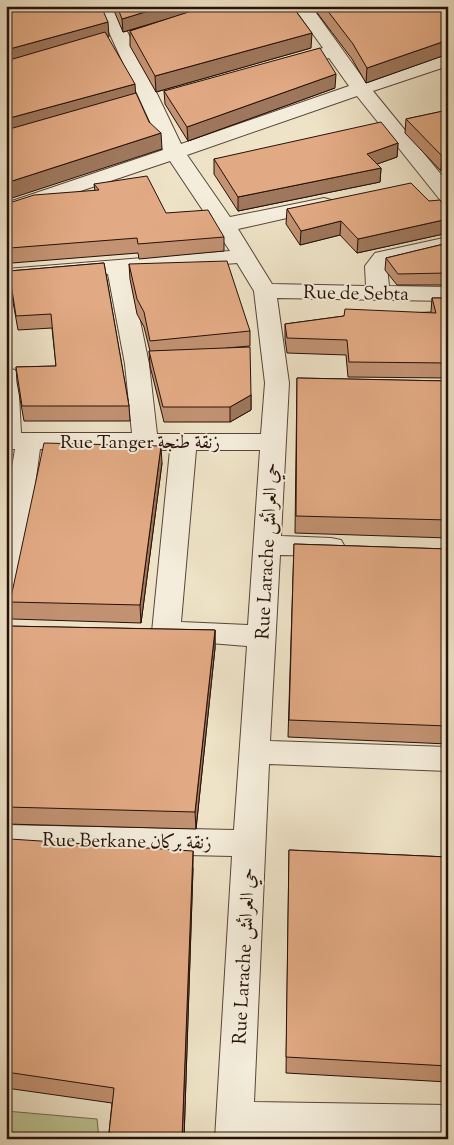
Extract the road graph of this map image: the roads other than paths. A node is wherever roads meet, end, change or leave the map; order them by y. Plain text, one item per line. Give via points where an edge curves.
1 (106, 6) edge
2 (302, 6) edge
3 (140, 34) edge
4 (121, 39) junction
5 (102, 45) edge
6 (334, 51) junction
7 (448, 60) edge
8 (270, 68) edge
9 (360, 88) junction
10 (160, 98) junction
11 (131, 106) edge
12 (175, 153) junction
13 (432, 181) edge
14 (448, 197) edge
15 (339, 200) edge
16 (6, 210) edge
17 (225, 225) junction
18 (448, 244) edge
19 (245, 256) junction
20 (118, 266) junction
21 (6, 276) edge
22 (265, 291) junction
23 (378, 293) junction
24 (448, 294) edge
25 (6, 375) edge
26 (15, 441) edge
27 (145, 442) junction
28 (184, 442) junction
29 (273, 442) junction
30 (267, 545) junction
31 (352, 548) edge
32 (6, 593) edge
33 (136, 631) edge
34 (166, 632) junction
35 (262, 636) junction
36 (255, 752) junction
37 (448, 759) edge
38 (6, 838) edge
39 (249, 843) junction
40 (448, 1122) edge
41 (235, 1129) edge

1 - 4 street, Rue Larache حي العرائش
2 - 6 street
3 - 4 street
4 - 5 street
4 - 10 street, Rue Larache حي العرائش
6 - 8 street
6 - 9 street
7 - 9 street
9 - 12 street
9 - 13 street
10 - 11 street
10 - 12 street, Rue Larache حي العرائش
12 - 16 street
12 - 17 street, Rue Larache حي العرائش
13 - 14 street
15 - 17 street
17 - 19 street, Rue Larache حي العرائش
18 - 23 street via 382,258 376,266
19 - 20 street
19 - 22 street, Rue Larache حي العرائش
20 - 21 street
20 - 27 street via 137,364
22 - 23 street, Rue de Sebta
22 - 29 street, Rue Larache حي العرائش via 286,383
23 - 24 street, Rue de Sebta
25 - 26 street
26 - 27 street, Rue Tanger زنقة طنجة
26 - 32 street
27 - 28 street, Rue Tanger زنقة طنجة
28 - 29 street, Rue Tanger زنقة طنجة
28 - 34 street
29 - 30 street, Rue Larache حي العرائش
30 - 31 street
30 - 35 street, Rue Larache حي العرائش
33 - 34 street
34 - 35 street
35 - 36 street, Rue Larache حي العرائش
36 - 37 street
36 - 39 street, Rue Larache حي العرائش
38 - 39 street, Rue Berkane زنقة بركان
39 - 41 street, Rue Larache حي العرائش
40 - 41 street

